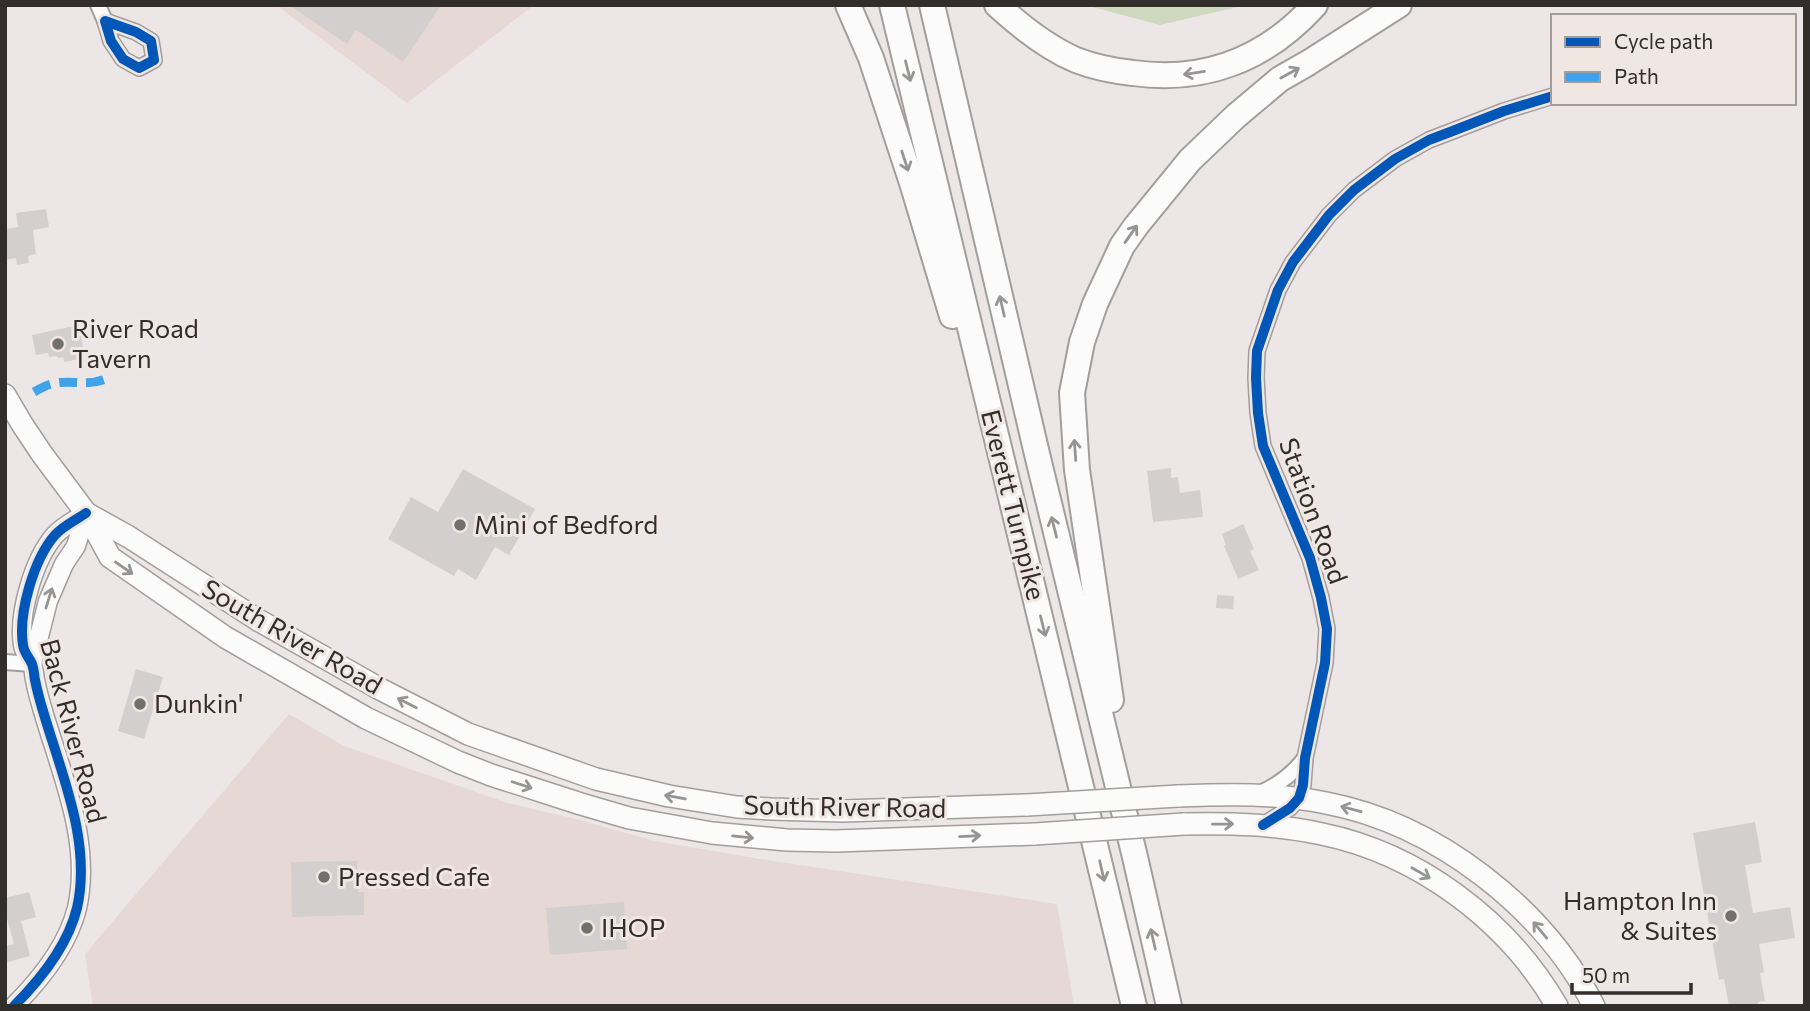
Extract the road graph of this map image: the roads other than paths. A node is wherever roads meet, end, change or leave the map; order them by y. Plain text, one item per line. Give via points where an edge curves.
1 (98, 5) edge
2 (848, 5) edge
3 (892, 5) edge
4 (932, 5) edge
5 (998, 5) edge
6 (1314, 5) edge
7 (1399, 5) edge
8 (105, 21) dead end
9 (1551, 97) edge
10 (5, 395) edge
11 (86, 513) junction
12 (1027, 565) junction
13 (5, 662) edge
14 (32, 664) junction
15 (1305, 758) junction
16 (1258, 794) junction
17 (1299, 798) junction
18 (1263, 825) junction
19 (1135, 857) junction
20 (14, 1006) edge
21 (1134, 1006) edge
22 (1169, 1006) edge
23 (1557, 1006) edge
24 (1594, 1006) edge

1 - 8 street
2 -> 12 highway via 871,58 909,174
3 -> 12 highway, Everett Turnpike
19 -> 4 highway, Everett Turnpike
6 -> 5 highway via 1295,26 1258,53 1187,75 1114,71 1077,61 1046,44
19 -> 7 highway via 1077,470 1072,393 1082,342 1122,246 1190,160 1280,79
9 - 15 street, Station Road via 1429,140 1395,159 1329,215 1278,290 1257,351 1258,413 1263,446 1310,558 1327,629 1325,663
10 - 11 main road, South River Road
11 - 14 street, Back River Road via 76,546 48,601
16 -> 11 main road, South River Road, bridge via 857,811 737,807 596,779 468,734 391,695 258,621
11 -> 18 main road, South River Road, bridge via 110,557 225,637 366,718 491,775 629,818 748,838 836,841 1184,824
12 -> 21 highway, Everett Turnpike
13 - 14 street
14 - 20 street, Back River Road via 78,831 81,869 77,909 68,933
15 - 16 street via 1286,778
15 - 17 street, Station Road
16 - 17 main road, South River Road
17 - 18 street
24 -> 17 main road, South River Road via 1535,924 1478,873 1388,821
18 -> 23 main road via 1362,845 1429,877 1512,943
22 -> 19 highway, Everett Turnpike

